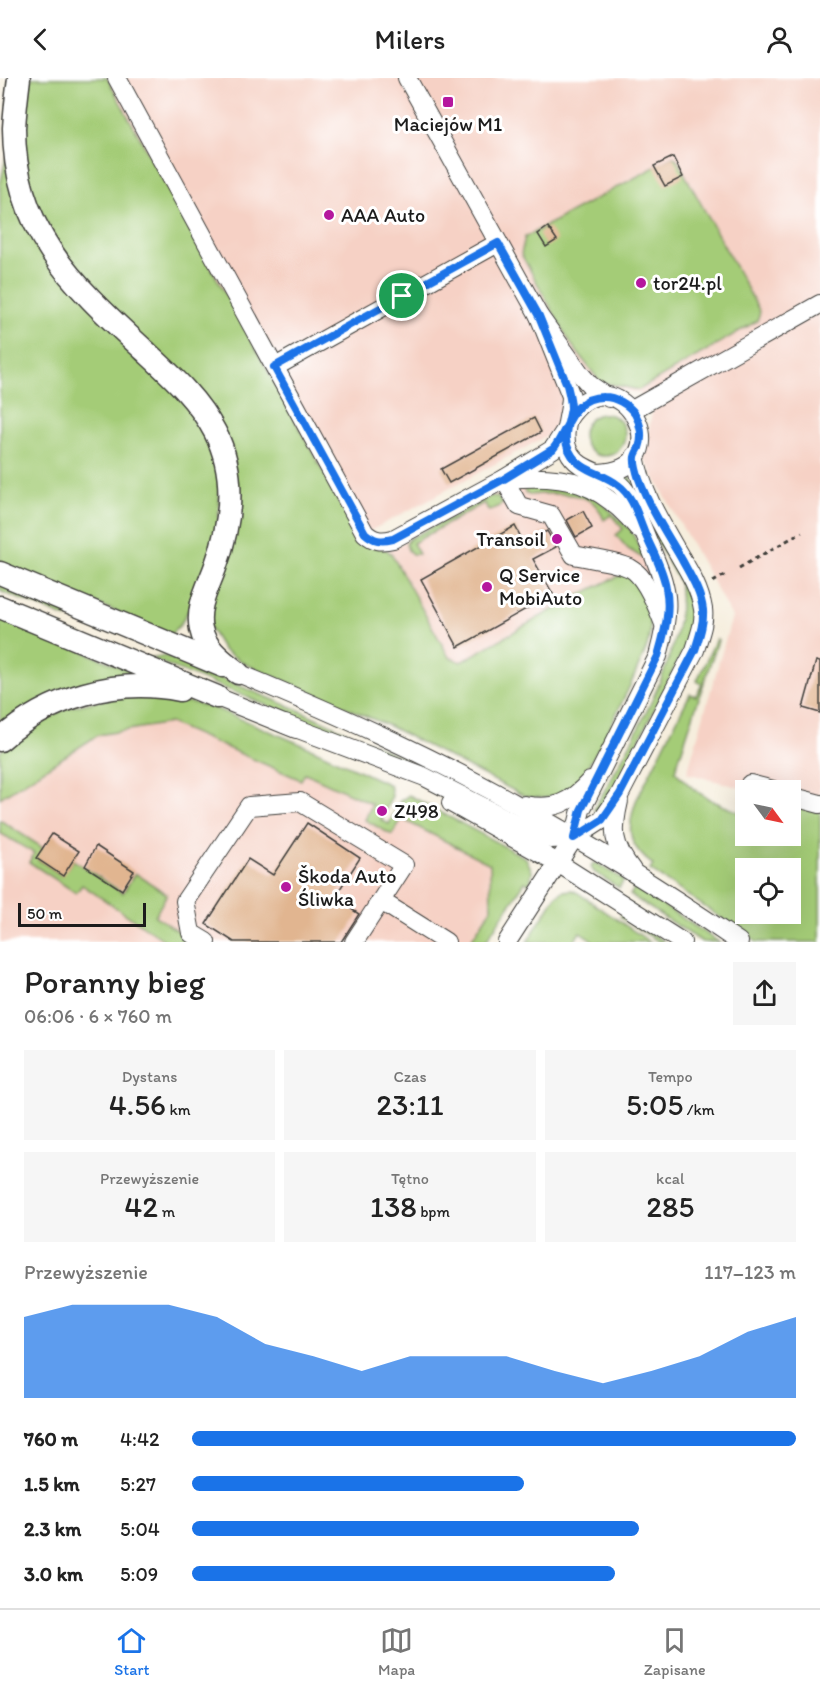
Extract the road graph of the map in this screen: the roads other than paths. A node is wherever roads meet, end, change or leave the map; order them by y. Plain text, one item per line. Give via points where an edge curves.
1 (12, 78) edge
2 (19, 78) edge
3 (117, 78) edge
4 (407, 78) edge
5 (0, 134) edge
6 (498, 243) junction
7 (820, 304) edge
8 (539, 316) junction
9 (274, 367) junction
10 (609, 398) junction
11 (632, 410) junction
12 (567, 424) junction
13 (635, 456) junction
14 (590, 470) junction
15 (504, 479) junction
16 (646, 538) junction
17 (0, 573) edge
18 (201, 606) junction
19 (0, 607) edge
20 (666, 629) junction
21 (166, 643) junction
22 (109, 653) junction
23 (238, 673) junction
24 (217, 697) junction
25 (285, 724) junction
26 (0, 740) edge
27 (599, 771) junction
28 (620, 794) junction
29 (801, 799) edge
30 (514, 802) junction
31 (820, 804) edge
32 (574, 838) junction
33 (558, 863) junction
34 (635, 873) junction
35 (381, 901) junction
36 (206, 942) edge
37 (354, 942) edge
38 (446, 942) edge
39 (507, 942) edge
40 (682, 942) edge
41 (739, 942) edge

1 - 5 main road
2 - 18 main road via 14,127 16,161 36,226 65,273 183,386 219,439 230,482 230,505 218,560
3 - 9 street
4 - 6 street
6 - 8 street
6 - 9 street
7 - 11 street
8 - 10 street via 582,376
8 - 12 street via 571,396
9 - 15 street via 372,540 393,539
10 - 11 street
10 - 12 street via 585,402 575,409
11 - 13 street via 641,428
12 - 14 street via 568,449 573,458
12 - 15 street via 553,449
13 - 14 street via 619,470
13 - 28 street via 649,502 699,592 703,618 695,650
14 - 15 street via 559,466
14 - 16 street via 621,486
15 - 16 street via 562,478 582,484 610,499
15 - 20 street via 519,506 551,515 574,555 631,569 643,581
16 - 20 street via 666,588
17 - 21 main road
18 - 21 main road via 185,631
18 - 23 main road via 201,628 207,644
19 - 22 main road
20 - 27 street via 647,681
21 - 22 main road via 135,652
21 - 23 main road
22 - 24 main road
23 - 30 street via 384,736
24 - 25 street
24 - 26 main road via 173,688 101,689 70,698 30,717
25 - 32 street via 425,777 538,835
25 - 33 street via 444,800
27 - 30 street via 578,794 558,805 539,808
27 - 32 street via 581,810
28 - 32 street via 602,820
28 - 34 street via 615,839 620,855
29 - 31 street
30 - 32 street
32 - 33 street
32 - 34 street
33 - 39 street
33 - 40 street
34 - 41 street
35 - 36 street via 404,865 300,802 249,806 185,901 191,933
35 - 37 street
35 - 38 street

